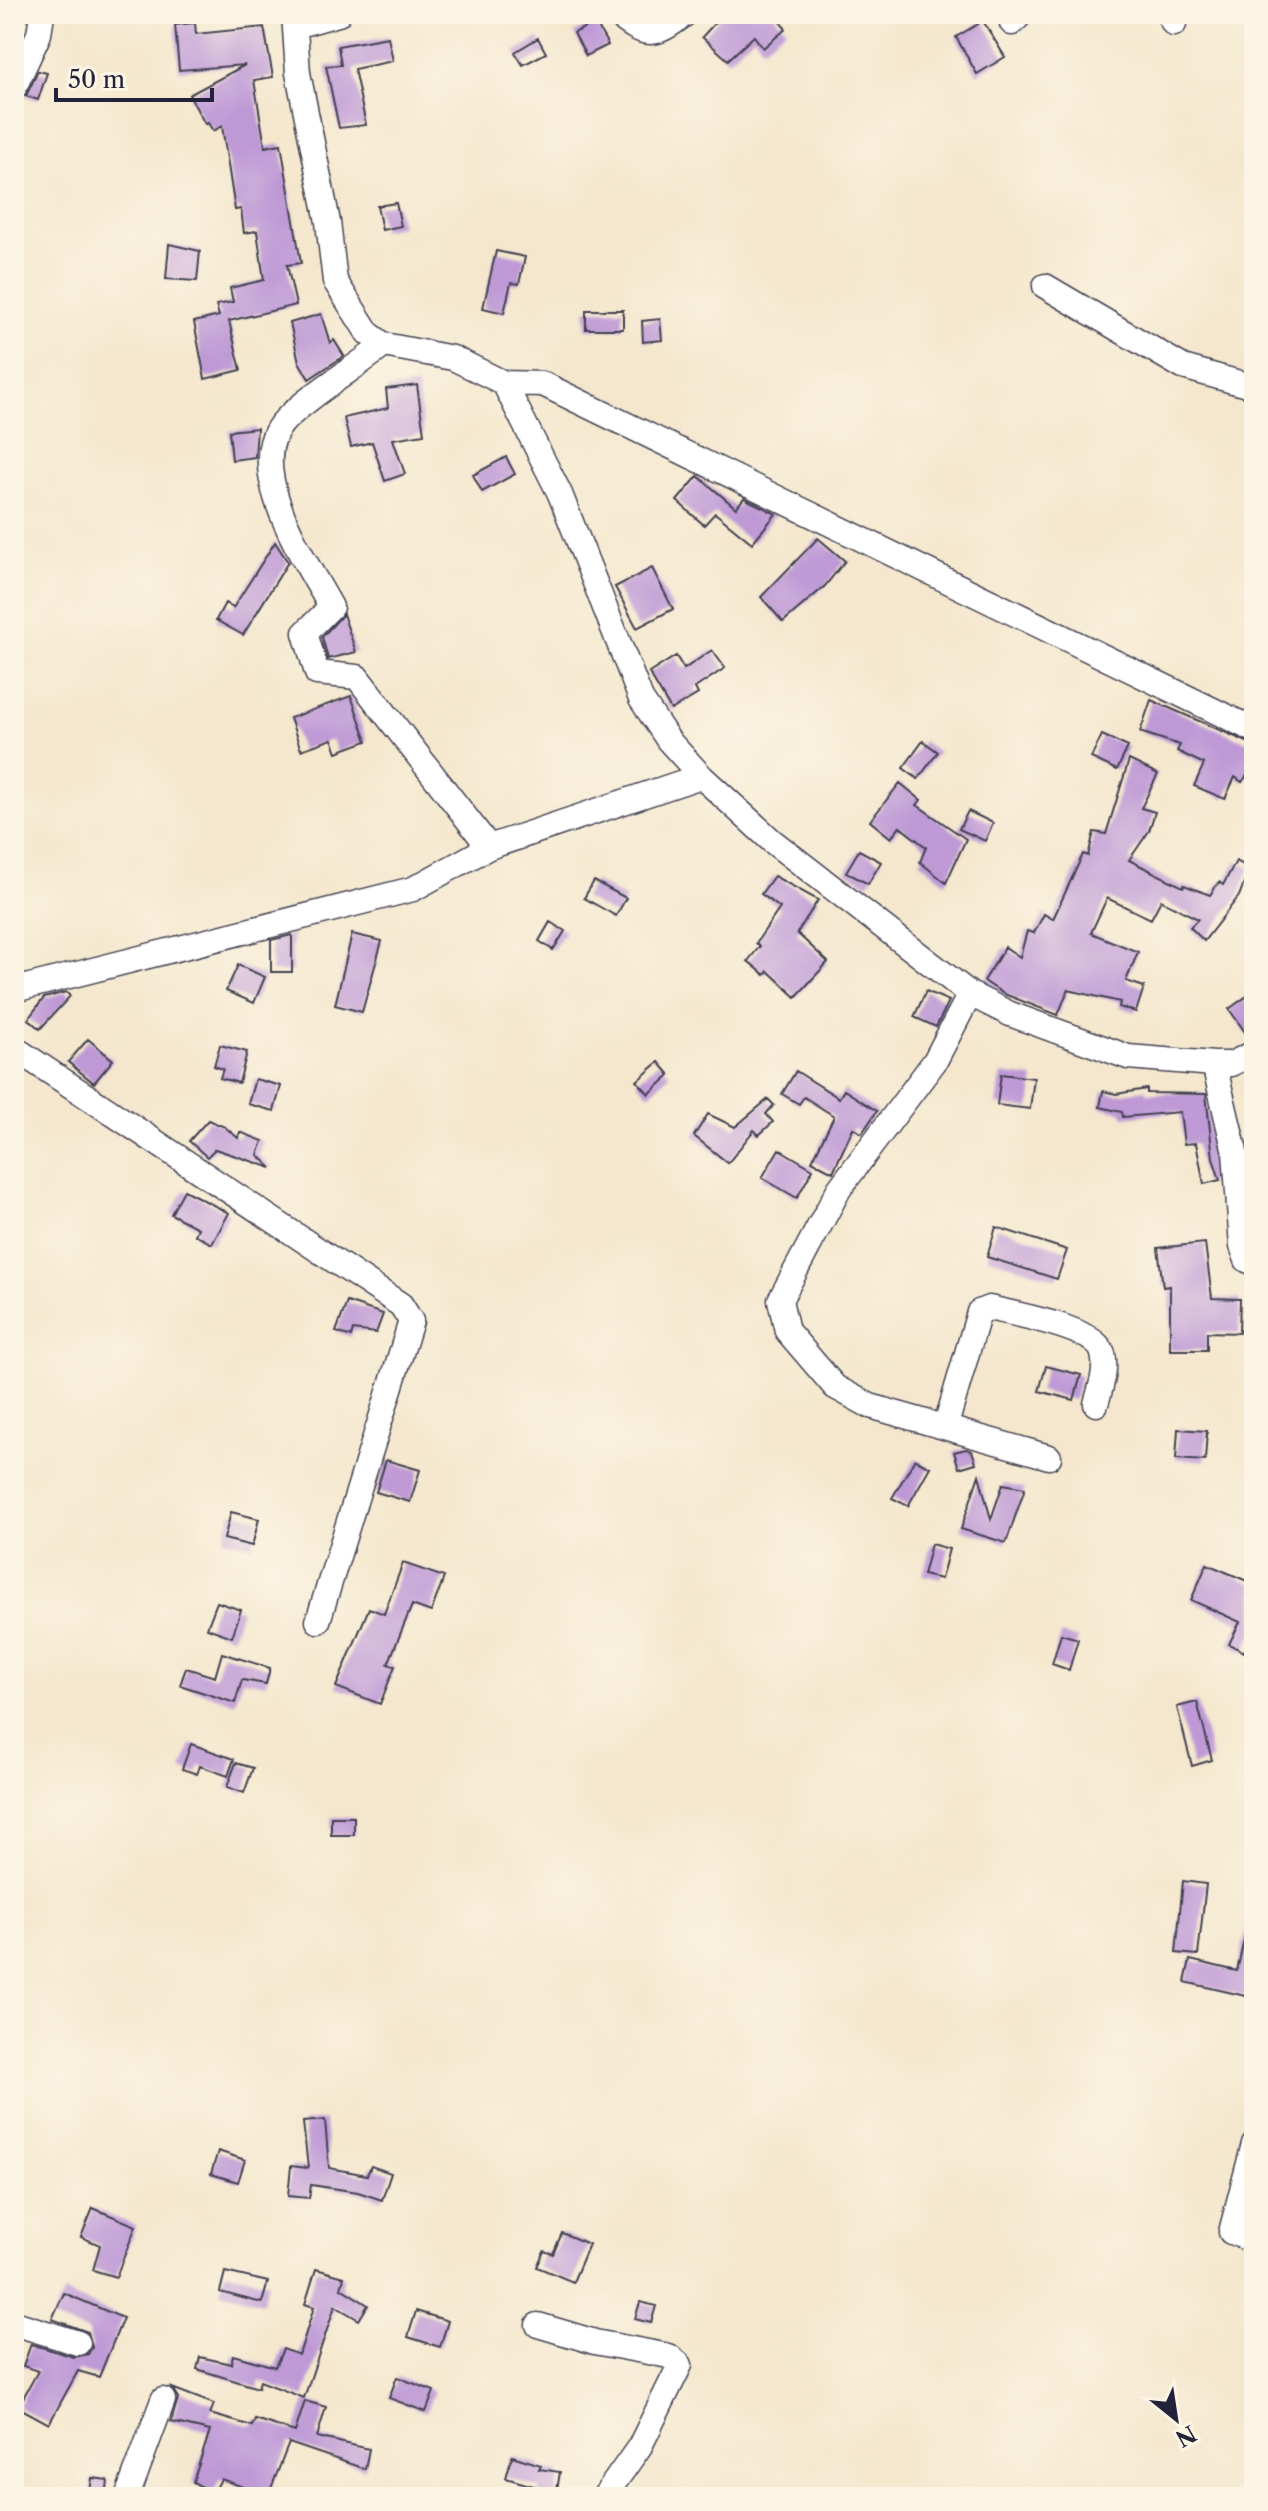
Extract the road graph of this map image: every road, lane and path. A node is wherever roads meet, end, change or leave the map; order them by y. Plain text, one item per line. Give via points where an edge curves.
1 (42, 14) edge
2 (338, 14) edge
3 (616, 14) edge
4 (685, 14) edge
5 (295, 20) edge
6 (14, 88) edge
7 (1045, 286) dead end
8 (384, 345) junction
9 (504, 383) junction
10 (1254, 387) edge
11 (1254, 730) edge
12 (701, 776) junction
13 (489, 847) junction
14 (14, 990) edge
15 (970, 994) junction
16 (14, 1048) edge
17 (1254, 1053) edge
18 (1214, 1064) junction
19 (1254, 1263) edge
20 (1096, 1404) dead end
21 (946, 1425) junction
22 (1049, 1457) dead end
23 (318, 1621) dead end
24 (1254, 2144) edge
25 (1254, 2241) edge
26 (14, 2323) edge
27 (538, 2325) dead end
28 (78, 2343) dead end
29 (163, 2400) dead end
30 (127, 2497) edge
31 (604, 2497) edge

1 - 6 street via 39,34
2 - 5 street
3 - 4 street via 645,33 661,32
5 - 8 street via 298,73 335,281 368,333
7 - 10 street via 1183,367
8 - 9 street via 453,358
8 - 13 street via 284,421 272,441 274,494 331,607 305,633 317,673 357,677
9 - 11 street via 543,384
9 - 12 street via 560,494 641,699
12 - 13 street
12 - 15 street via 772,841
13 - 14 street via 413,889
15 - 18 street via 1128,1057
15 - 21 street via 935,1061 839,1189 780,1300 787,1331 835,1387 870,1406
16 - 23 street via 401,1305 411,1321
17 - 18 street via 1231,1064
18 - 19 street via 1235,1152 1242,1246
20 - 21 street via 1103,1351 1092,1339 989,1308 979,1312 969,1337
21 - 22 street
24 - 25 street via 1231,2232
26 - 28 street
27 - 31 street via 669,2356 680,2365 640,2446
29 - 30 street

